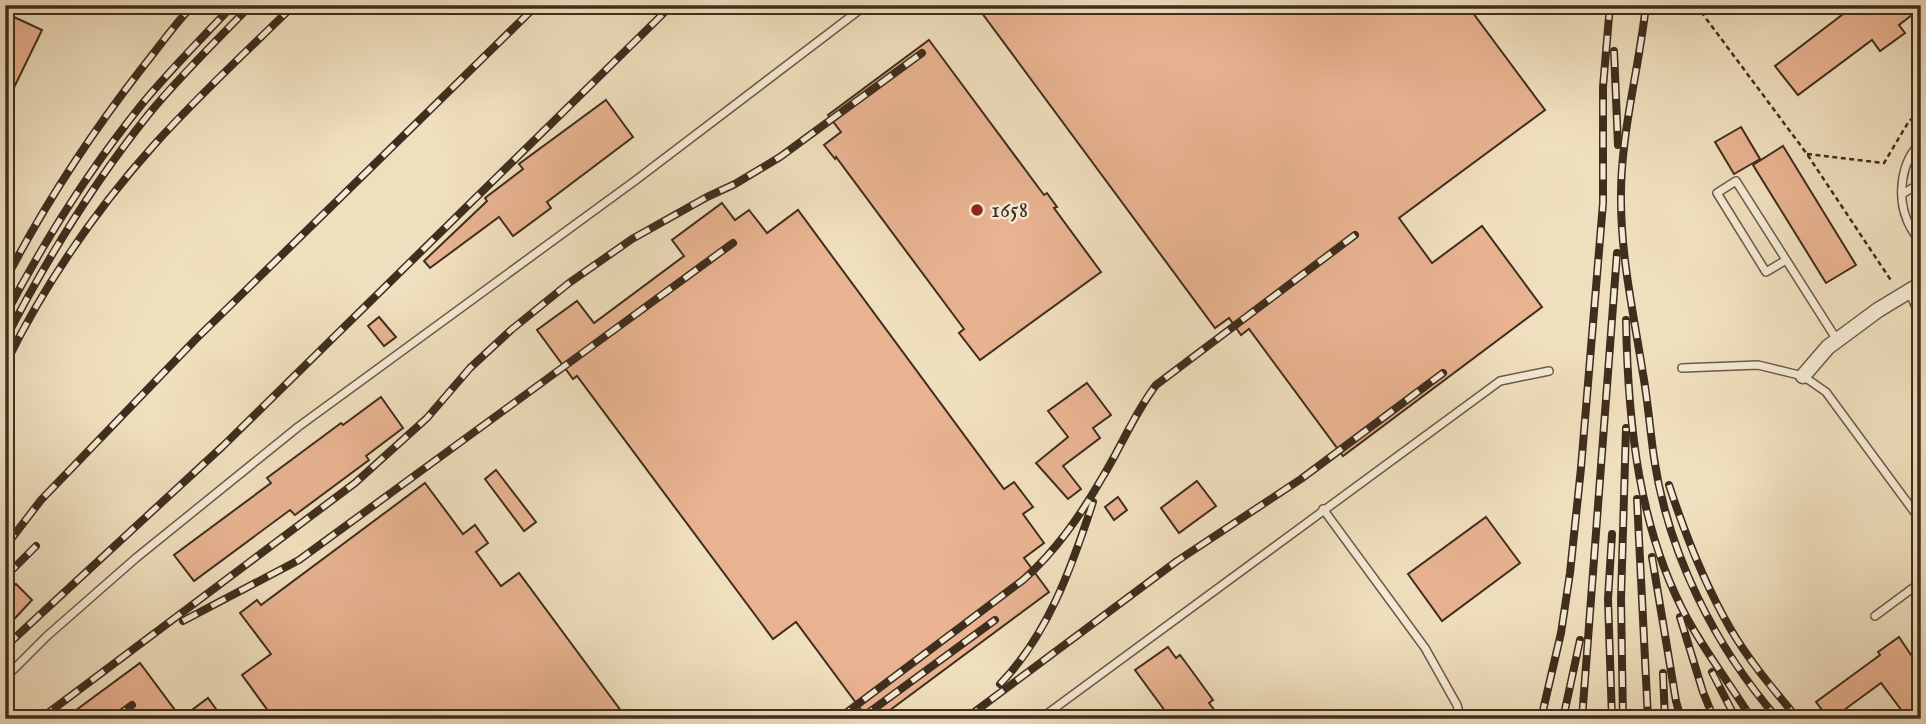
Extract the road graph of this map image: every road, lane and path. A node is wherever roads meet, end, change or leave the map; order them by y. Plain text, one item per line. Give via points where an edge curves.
1 (866, 5) edge
2 (1696, 5) edge
3 (1921, 113) edge
4 (1921, 143) edge
5 (1807, 153) junction
6 (1921, 183) edge
7 (1902, 194) junction
8 (1921, 244) edge
9 (1786, 260) junction
10 (1910, 290) edge
11 (1921, 319) edge
12 (1837, 340) junction
13 (1682, 368) dead end
14 (1549, 371) dead end
15 (1804, 376) junction
16 (1323, 509) junction
17 (1921, 521) edge
18 (1921, 582) edge
19 (1875, 616) dead end
20 (5, 678) edge
21 (1040, 719) edge
22 (1461, 719) edge

1 - 20 lane via 298,427 143,553
2 - 5 path
3 - 5 path via 1909,121 1884,163
4 - 7 lane via 1909,157
5 - 10 path
6 - 7 lane
7 - 8 lane via 1908,222
9 - 9 lane via 1736,181 1717,193 1766,272
9 - 12 lane
10 - 11 lane
10 - 12 street
12 - 15 street
13 - 15 lane via 1758,365
14 - 16 lane via 1500,381
15 - 17 lane via 1826,392
16 - 21 lane
16 - 22 lane via 1425,648
18 - 19 lane

